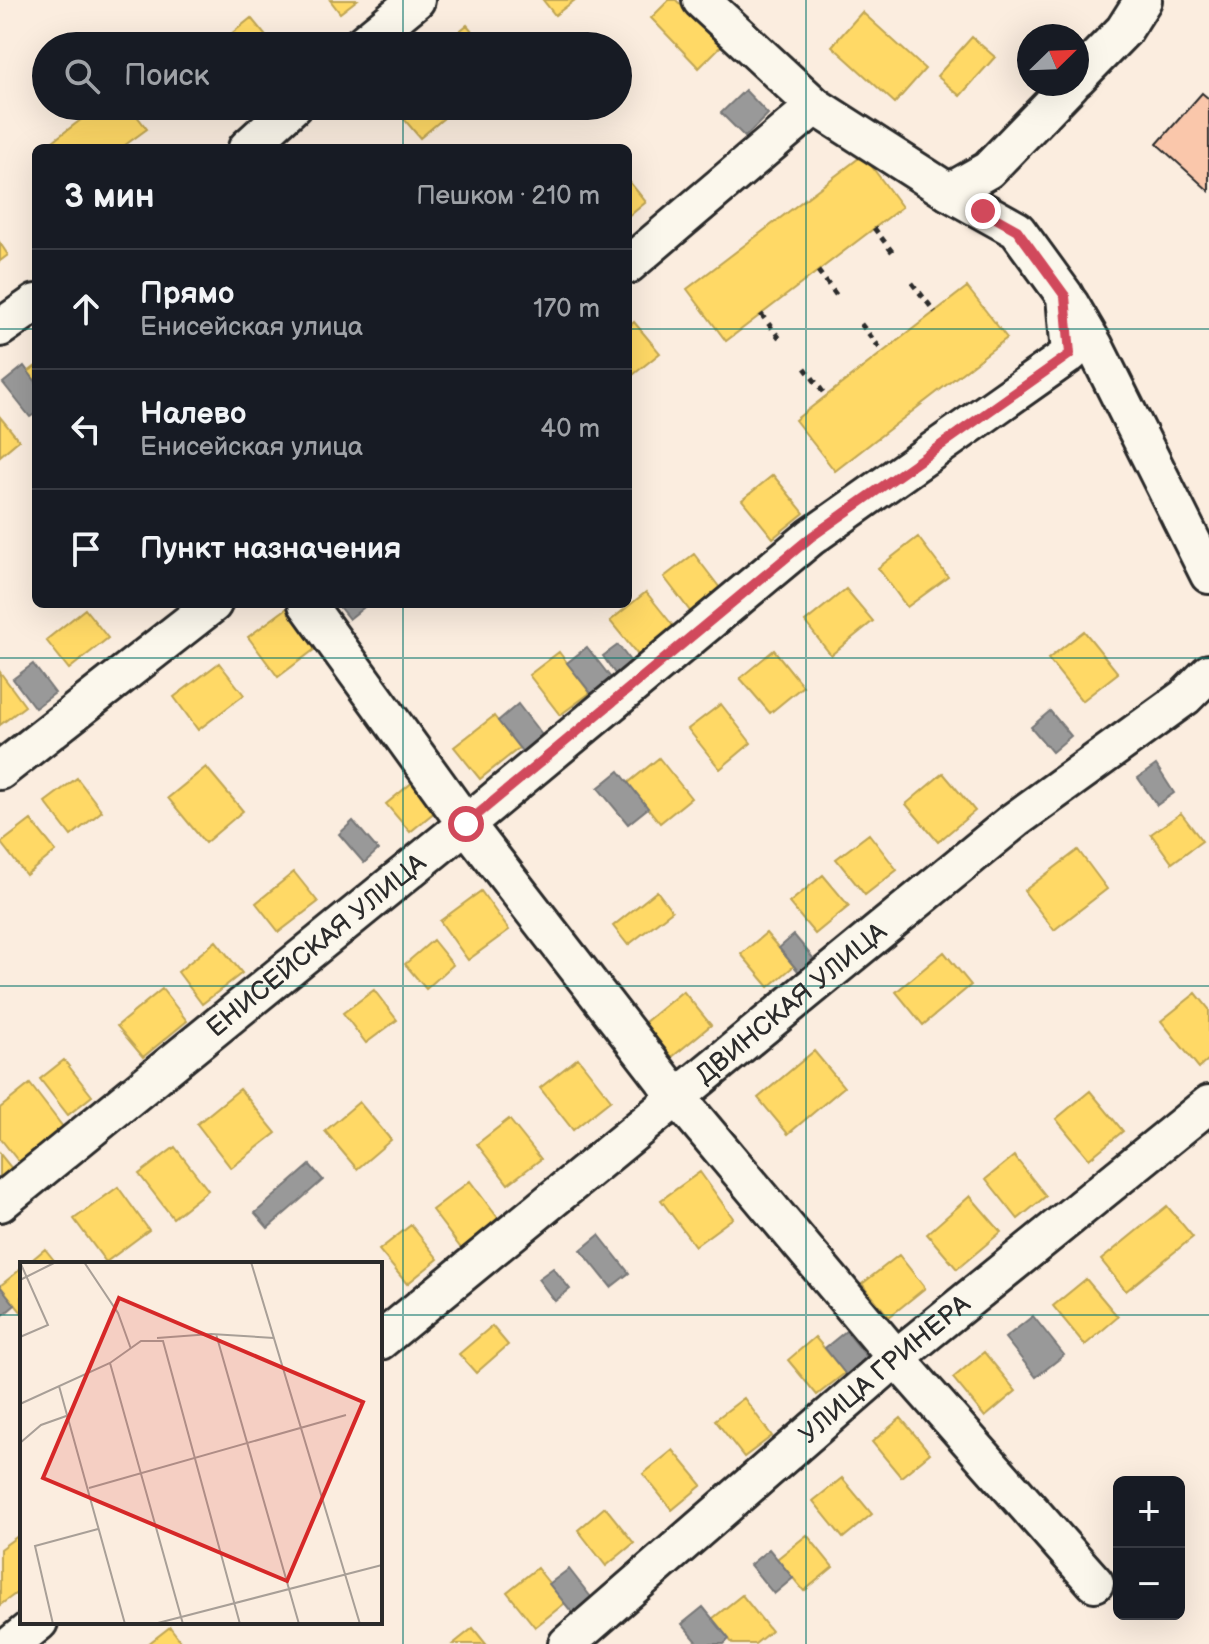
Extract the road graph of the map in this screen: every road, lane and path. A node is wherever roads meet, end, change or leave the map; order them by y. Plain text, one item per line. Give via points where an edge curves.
1 (416, 0) edge
2 (701, 0) edge
3 (1143, 0) edge
4 (377, 32) edge
5 (1089, 66) edge
6 (1059, 96) edge
7 (815, 106) junction
8 (278, 120) edge
9 (251, 144) edge
10 (949, 192) junction
11 (874, 228) dead end
12 (893, 253) dead end
13 (632, 262) edge
14 (818, 271) dead end
15 (912, 283) dead end
16 (837, 296) dead end
17 (1065, 296) junction
18 (32, 306) edge
19 (935, 312) dead end
20 (761, 314) dead end
21 (861, 324) dead end
22 (0, 328) edge
23 (781, 340) dead end
24 (883, 352) dead end
25 (805, 368) dead end
26 (826, 396) dead end
27 (1209, 575) edge
28 (208, 608) edge
29 (310, 608) edge
30 (1209, 673) edge
31 (0, 771) edge
32 (466, 824) junction
33 (677, 1097) junction
34 (1209, 1104) edge
35 (0, 1203) edge
36 (382, 1339) edge
37 (896, 1358) junction
38 (1095, 1583) dead end
39 (37, 1624) edge
40 (12, 1644) edge
41 (567, 1644) edge

1 - 4 street
2 - 7 street
3 - 5 street via 1124,30
6 - 10 street via 988,170
7 - 10 street
7 - 13 street
8 - 9 street
10 - 17 street via 1017,230
11 - 12 path
14 - 16 path
15 - 19 path
17 - 27 street
17 - 32 street, ЕНИСЕЙСКАЯ УЛИЦА via 1070,354 811,537
18 - 22 street
20 - 23 path
21 - 24 path
25 - 26 path
28 - 31 street
29 - 32 street
30 - 33 street, ДВИНСКАЯ УЛИЦА via 1185,697 1015,820
32 - 33 street
32 - 35 street, ЕНИСЕЙСКАЯ УЛИЦА
33 - 36 street, ДВИНСКАЯ УЛИЦА
33 - 37 street
34 - 37 street, УЛИЦА ГРИНЕРА
37 - 38 street
37 - 41 street, УЛИЦА ГРИНЕРА
39 - 40 street

